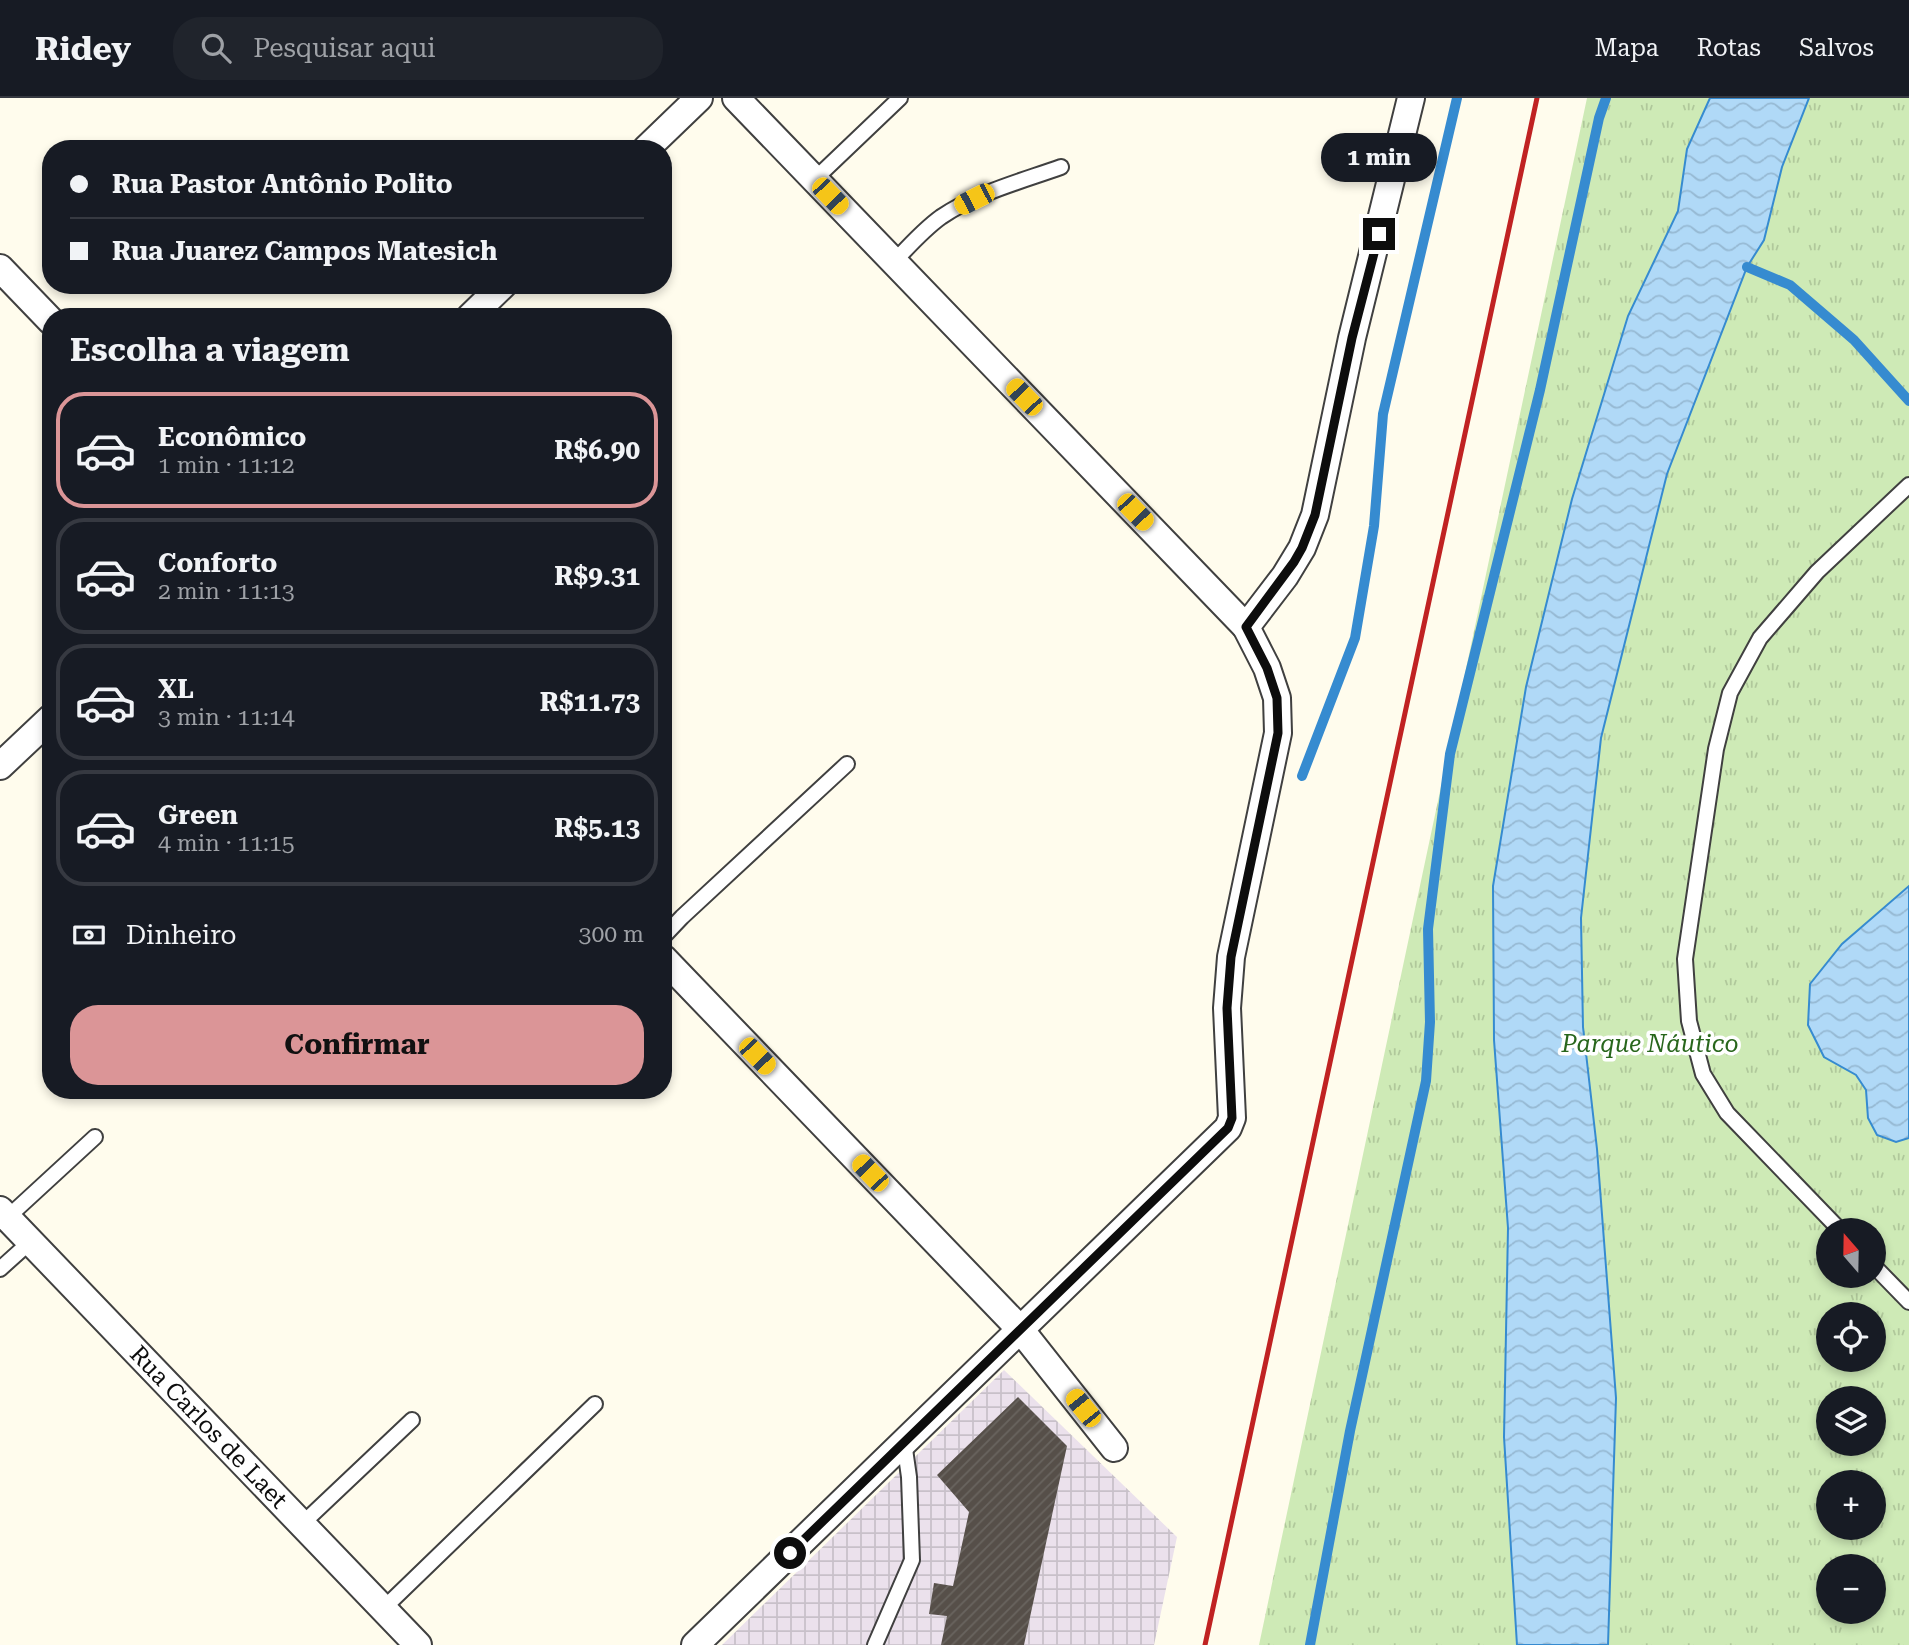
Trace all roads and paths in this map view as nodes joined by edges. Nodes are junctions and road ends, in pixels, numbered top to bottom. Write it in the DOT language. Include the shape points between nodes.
graph roads {
  1 [pos="699,98"];
  2 [pos="736,98"];
  3 [pos="900,98"];
  4 [pos="1411,98"];
  5 [pos="655,140"];
  6 [pos="1061,167"];
  7 [pos="814,180"];
  8 [pos="894,262"];
  9 [pos="0,268"];
  10 [pos="494,294"];
  11 [pos="479,308"];
  12 [pos="42,312"];
  13 [pos="1909,485"];
  14 [pos="1246,627"];
  15 [pos="42,726"];
  16 [pos="847,764"];
  17 [pos="0,766"];
  18 [pos="672,927"];
  19 [pos="672,967"];
  20 [pos="95,1137"];
  21 [pos="4,1214"];
  22 [pos="1828,1218"];
  23 [pos="30,1242"];
  24 [pos="0,1269"];
  25 [pos="1886,1278"];
  26 [pos="1909,1302"];
  27 [pos="1020,1329"];
  28 [pos="595,1404"];
  29 [pos="412,1420"];
  30 [pos="904,1442"];
  31 [pos="1114,1448"];
  32 [pos="302,1524"];
  33 [pos="383,1609"];
  34 [pos="418,1645"];
  35 [pos="695,1645"];
  36 [pos="875,1645"];
  1 -- 5 [label="street"];
  2 -- 7 [label="street"];
  3 -- 7 [label="lane"];
  4 -- 14 [label="street" via="1352,338 1315,515 1291,567"];
  6 -- 8 [label="lane" via="943,215"];
  7 -- 8 [label="street"];
  8 -- 14 [label="street"];
  9 -- 12 [label="street"];
  10 -- 11 [label="street"];
  13 -- 22 [label="lane" via="1817,572 1760,638 1730,693 1716,749 1685,960 1689,1021 1703,1074 1727,1113"];
  14 -- 27 [label="street" via="1277,698 1278,733 1231,957 1227,1008 1232,1118 1228,1128"];
  15 -- 17 [label="street"];
  16 -- 18 [label="lane"];
  19 -- 27 [label="street"];
  20 -- 21 [label="lane"];
  21 -- 23 [label="street, Rua Carlos de Laet"];
  23 -- 24 [label="lane"];
  23 -- 32 [label="street, Rua Carlos de Laet"];
  25 -- 26 [label="lane"];
  27 -- 30 [label="street"];
  27 -- 31 [label="street"];
  28 -- 33 [label="lane"];
  29 -- 32 [label="lane"];
  30 -- 35 [label="street"];
  30 -- 36 [label="lane" via="912,1560"];
  32 -- 33 [label="street, Rua Carlos de Laet"];
  33 -- 34 [label="street, Rua Carlos de Laet"];
}
